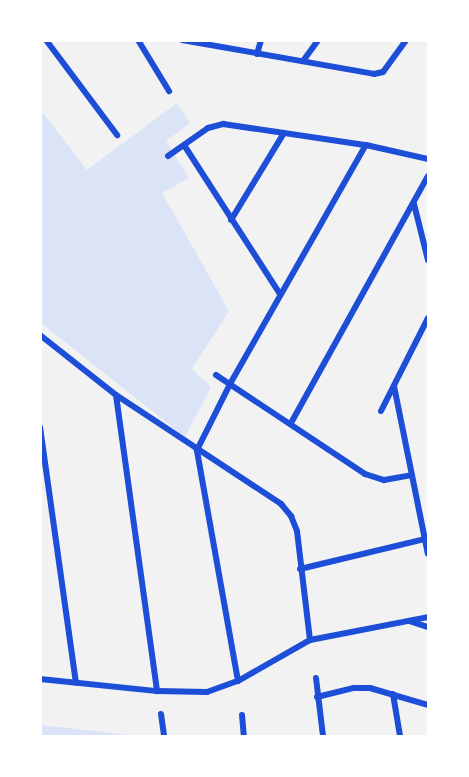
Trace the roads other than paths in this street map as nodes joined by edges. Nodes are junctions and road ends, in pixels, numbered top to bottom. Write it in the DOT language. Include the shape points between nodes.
graph roads {
  1 [pos="46,40"];
  2 [pos="138,40"];
  3 [pos="261,40"];
  4 [pos="318,40"];
  5 [pos="406,40"];
  6 [pos="183,41"];
  7 [pos="257,54"];
  8 [pos="303,61"];
  9 [pos="169,91"];
  10 [pos="284,133"];
  11 [pos="117,135"];
  12 [pos="366,145"];
  13 [pos="184,146"];
  14 [pos="168,156"];
  15 [pos="429,159"];
  16 [pos="429,176"];
  17 [pos="414,204"];
  18 [pos="231,220"];
  19 [pos="429,260"];
  20 [pos="280,294"];
  21 [pos="429,318"];
  22 [pos="40,335"];
  23 [pos="216,375"];
  24 [pos="230,384"];
  25 [pos="394,386"];
  26 [pos="116,395"];
  27 [pos="381,411"];
  28 [pos="291,423"];
  29 [pos="40,427"];
  30 [pos="197,450"];
  31 [pos="412,475"];
  32 [pos="425,539"];
  33 [pos="429,554"];
  34 [pos="300,569"];
  35 [pos="429,616"];
  36 [pos="408,621"];
  37 [pos="429,627"];
  38 [pos="310,640"];
  39 [pos="316,678"];
  40 [pos="40,680"];
  41 [pos="238,681"];
  42 [pos="76,682"];
  43 [pos="158,692"];
  44 [pos="393,694"];
  45 [pos="317,697"];
  46 [pos="429,705"];
  47 [pos="161,714"];
  48 [pos="242,716"];
  49 [pos="164,736"];
  50 [pos="244,736"];
  51 [pos="323,736"];
  52 [pos="400,736"];
  1 -- 11 [label="street"];
  2 -- 9 [label="street"];
  3 -- 7 [label="street"];
  4 -- 8 [label="street"];
  5 -- 8 [label="street" via="383,72 377,74"];
  6 -- 7 [label="street"];
  7 -- 8 [label="street"];
  10 -- 12 [label="street"];
  10 -- 13 [label="street" via="214,125"];
  10 -- 18 [label="street"];
  12 -- 15 [label="street"];
  12 -- 20 [label="street"];
  13 -- 14 [label="street"];
  13 -- 18 [label="street"];
  16 -- 17 [label="street"];
  17 -- 19 [label="street"];
  17 -- 28 [label="street"];
  18 -- 20 [label="street"];
  20 -- 24 [label="street"];
  21 -- 25 [label="street"];
  22 -- 26 [label="street"];
  23 -- 24 [label="street"];
  24 -- 28 [label="street"];
  24 -- 30 [label="street"];
  25 -- 27 [label="street"];
  25 -- 31 [label="street"];
  26 -- 30 [label="street"];
  26 -- 43 [label="street"];
  28 -- 31 [label="street" via="376,480"];
  29 -- 42 [label="street"];
  30 -- 34 [label="street" via="281,504 297,531"];
  30 -- 41 [label="street"];
  31 -- 32 [label="street"];
  32 -- 33 [label="street"];
  32 -- 34 [label="street"];
  34 -- 38 [label="street"];
  35 -- 36 [label="street"];
  36 -- 37 [label="street"];
  36 -- 38 [label="street"];
  38 -- 41 [label="street"];
  39 -- 45 [label="street"];
  40 -- 42 [label="street"];
  41 -- 43 [label="street" via="207,692"];
  42 -- 43 [label="street"];
  44 -- 45 [label="street" via="354,688"];
  44 -- 46 [label="street"];
  44 -- 52 [label="street"];
  45 -- 51 [label="street"];
  47 -- 49 [label="street"];
  48 -- 50 [label="street"];
}
